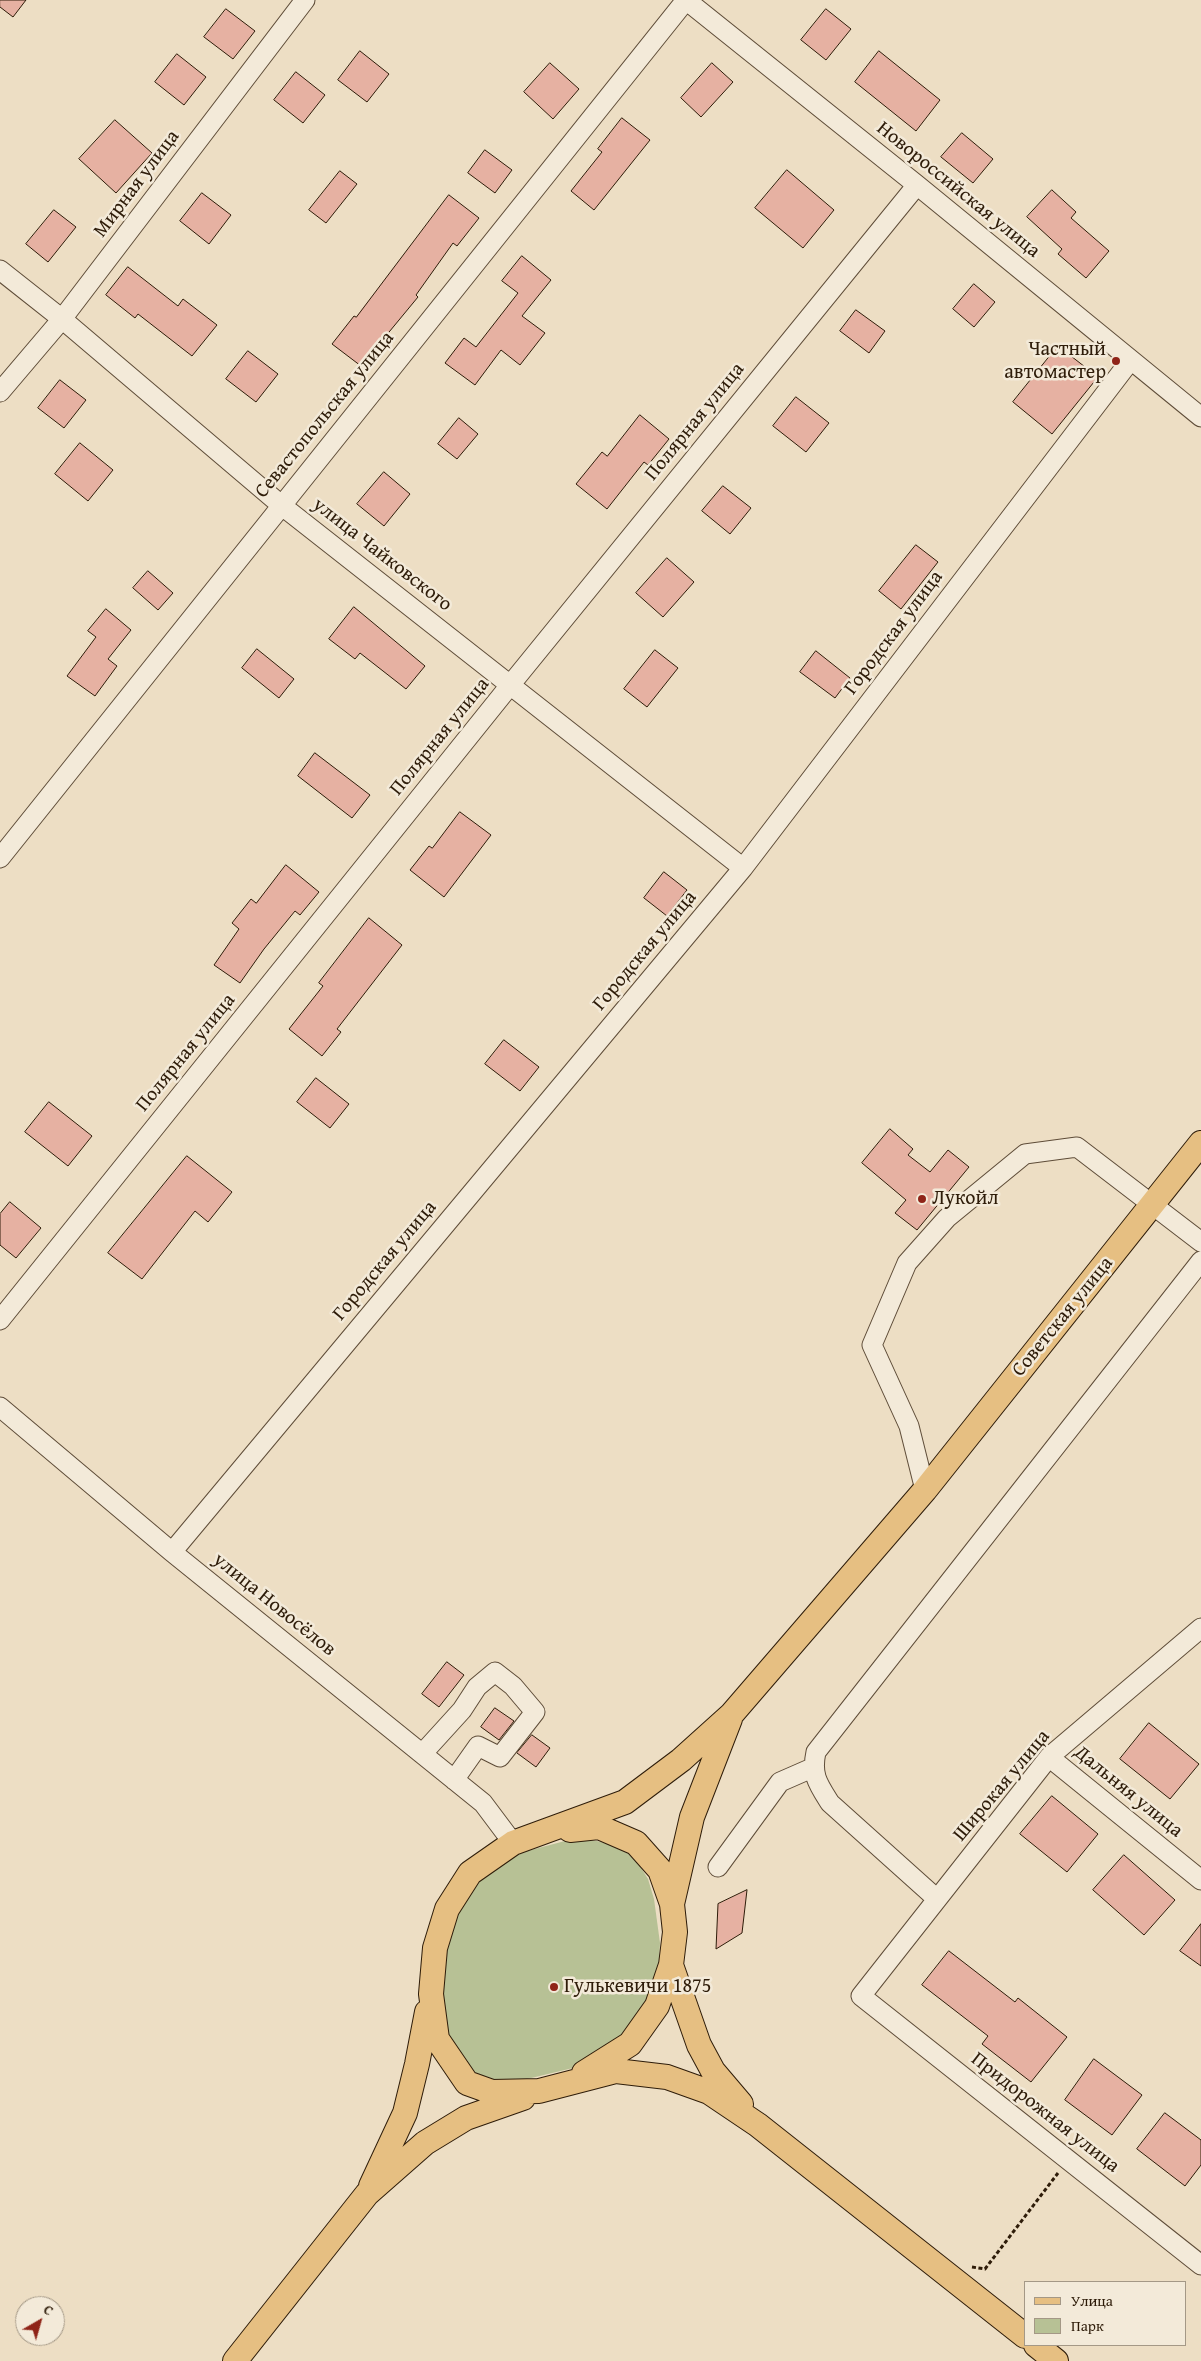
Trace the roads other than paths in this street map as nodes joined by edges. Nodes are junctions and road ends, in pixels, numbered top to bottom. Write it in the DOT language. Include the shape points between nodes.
graph roads {
  1 [pos="305,0"];
  2 [pos="686,0"];
  3 [pos="917,185"];
  4 [pos="0,270"];
  5 [pos="62,319"];
  6 [pos="1130,361"];
  7 [pos="0,392"];
  8 [pos="1201,417"];
  9 [pos="281,505"];
  10 [pos="511,684"];
  11 [pos="0,858"];
  12 [pos="743,868"];
  13 [pos="1201,1143"];
  14 [pos="1153,1205"];
  15 [pos="1201,1242"];
  16 [pos="1201,1261"];
  17 [pos="0,1320"];
  18 [pos="0,1407"];
  19 [pos="925,1490"];
  20 [pos="172,1552"];
  21 [pos="1201,1628"];
  22 [pos="731,1715"];
  23 [pos="422,1754"];
  24 [pos="1049,1758"];
  25 [pos="812,1768"];
  26 [pos="454,1780"];
  27 [pos="543,1833"];
  28 [pos="513,1843"];
  29 [pos="718,1867"];
  30 [pos="1201,1880"];
  31 [pos="937,1899"];
  32 [pos="672,1904"];
  33 [pos="671,1965"];
  34 [pos="431,1994"];
  35 [pos="861,1996"];
  36 [pos="572,2081"];
  37 [pos="539,2091"];
  38 [pos="758,2125"];
  39 [pos="367,2194"];
  40 [pos="1201,2265"];
  41 [pos="1024,2335"];
  42 [pos="1037,2346"];
  43 [pos="235,2361"];
  44 [pos="1056,2361"];
  1 -- 5 [label="street, Мирная улица"];
  2 -- 3 [label="street, Новороссийская улица"];
  2 -- 9 [label="street, Севастопольская улица"];
  3 -- 6 [label="street, Новороссийская улица"];
  3 -- 10 [label="street, Полярная улица"];
  4 -- 5 [label="street, улица Чайковского"];
  5 -- 7 [label="street, Мирная улица"];
  5 -- 9 [label="street, улица Чайковского"];
  6 -- 8 [label="street, Новороссийская улица"];
  6 -- 12 [label="street, Городская улица"];
  9 -- 10 [label="street, улица Чайковского"];
  9 -- 11 [label="street, Севастопольская улица"];
  10 -- 12 [label="street, улица Чайковского"];
  10 -- 17 [label="street, Полярная улица"];
  12 -- 20 [label="street, Городская улица"];
  13 -- 14 [label="main road, Советская улица"];
  14 -- 15 [label="street"];
  14 -- 19 [label="main road, Советская улица"];
  14 -- 19 [label="street" via="1076,1147 1025,1154 947,1218 907,1263 872,1345 909,1426"];
  16 -- 25 [label="street" via="816,1752"];
  18 -- 20 [label="street, улица Новосёлов"];
  19 -- 22 [label="main road, Советская улица"];
  20 -- 23 [label="street, улица Новосёлов"];
  21 -- 24 [label="street, Широкая улица"];
  22 -- 27 [label="main road" via="681,1760 625,1802"];
  22 -- 32 [label="main road" via="692,1817"];
  23 -- 26 [label="street, улица Новосёлов"];
  23 -- 26 [label="street" via="478,1687 495,1672 513,1686 535,1712 500,1757 478,1746"];
  24 -- 30 [label="street, Дальняя улица"];
  24 -- 31 [label="street, Широкая улица"];
  25 -- 29 [label="street" via="780,1782"];
  25 -- 31 [label="street" via="830,1803"];
  26 -- 28 [label="street, улица Новосёлов" via="483,1803"];
  27 -- 28 [label="main road"];
  27 -- 32 [label="main road" via="599,1827 636,1843 660,1870"];
  28 -- 34 [label="main road" via="470,1873 446,1909 434,1948"];
  31 -- 35 [label="street, Широкая улица"];
  32 -- 33 [label="main road" via="675,1932"];
  33 -- 36 [label="main road" via="657,2006 630,2044"];
  33 -- 38 [label="main road" via="699,2045 713,2071"];
  34 -- 37 [label="main road" via="437,2039 467,2083 492,2092"];
  34 -- 39 [label="main road" via="405,2113"];
  35 -- 40 [label="street, Придорожная улица"];
  36 -- 37 [label="main road"];
  36 -- 38 [label="main road" via="616,2072 667,2077 709,2092"];
  37 -- 39 [label="main road" via="466,2118 425,2143"];
  38 -- 41 [label="main road"];
  39 -- 43 [label="main road"];
  42 -- 44 [label="main road"];
}
